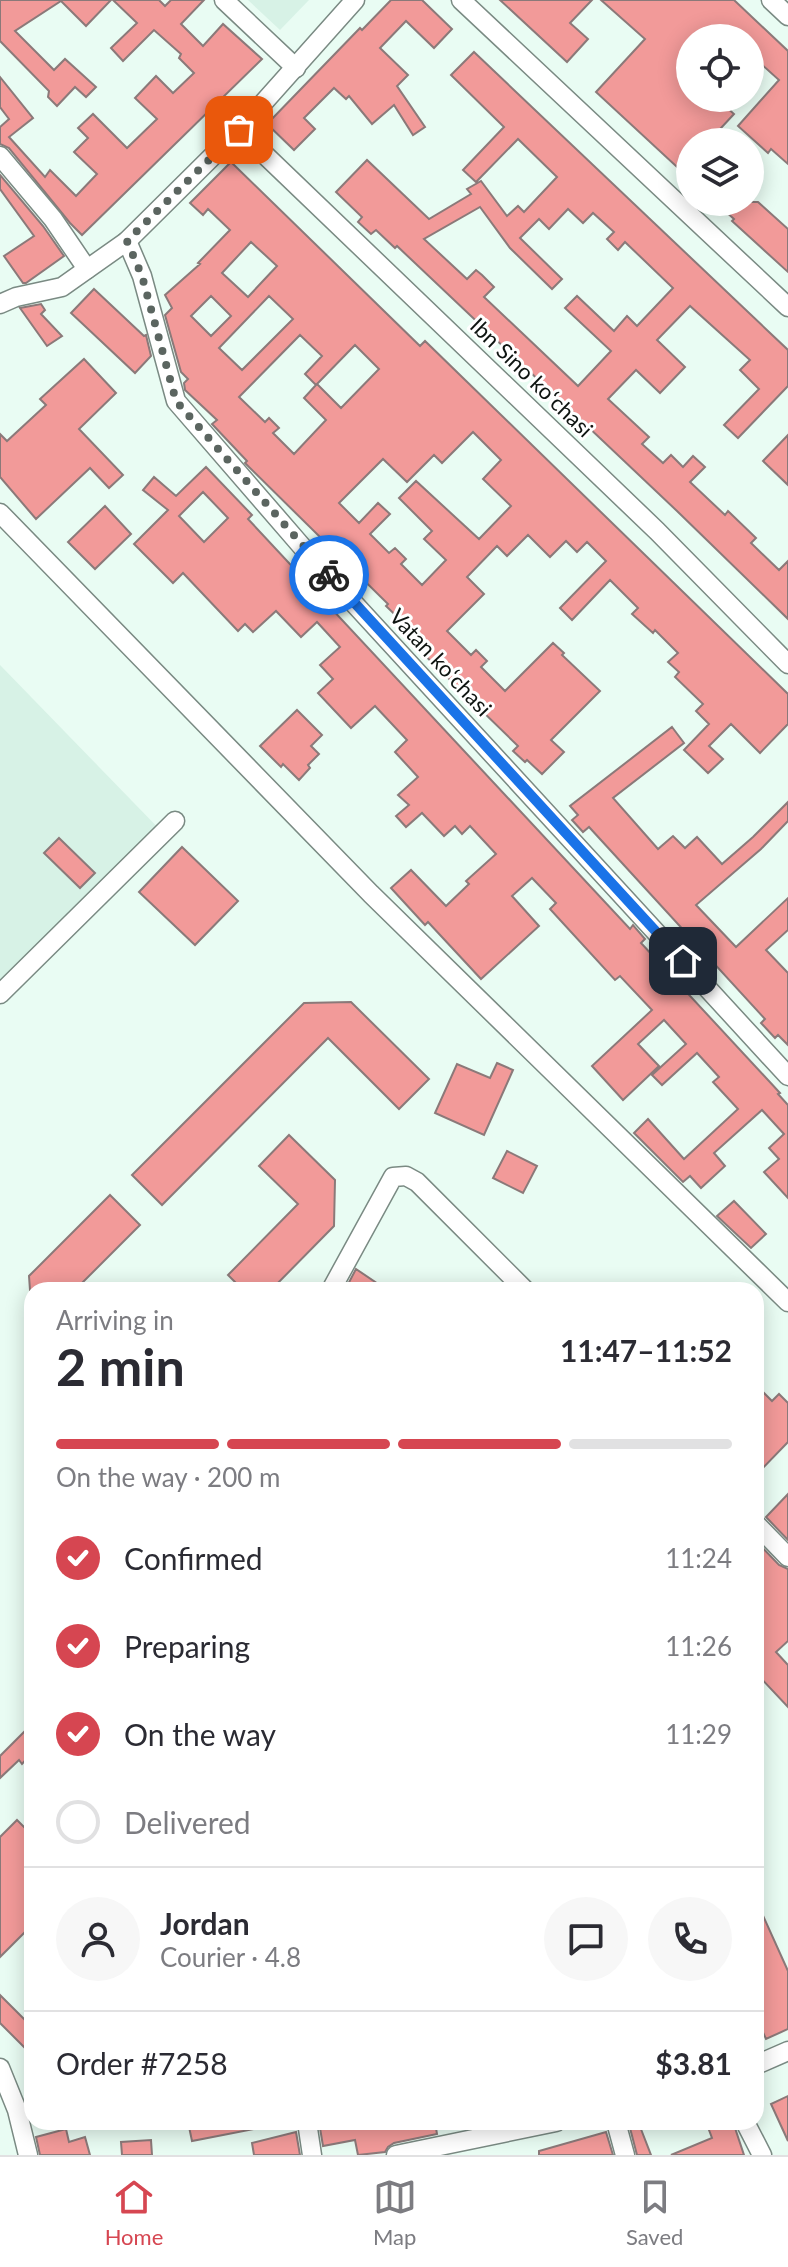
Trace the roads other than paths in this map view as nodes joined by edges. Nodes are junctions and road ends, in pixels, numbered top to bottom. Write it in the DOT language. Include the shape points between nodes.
graph roads {
  1 [pos="224,0"];
  2 [pos="355,0"];
  3 [pos="461,0"];
  4 [pos="771,0"];
  5 [pos="788,16"];
  6 [pos="296,68"];
  7 [pos="239,130"];
  8 [pos="0,156"];
  9 [pos="127,241"];
  10 [pos="87,269"];
  11 [pos="0,304"];
  12 [pos="788,307"];
  13 [pos="0,513"];
  14 [pos="788,664"];
  15 [pos="175,821"];
  16 [pos="0,994"];
  17 [pos="788,1076"];
  18 [pos="335,1282"];
  19 [pos="517,1282"];
  20 [pos="788,1302"];
  21 [pos="764,1532"];
  22 [pos="788,1557"];
  23 [pos="788,2051"];
  24 [pos="764,2062"];
  25 [pos="0,2068"];
  26 [pos="308,2130"];
  27 [pos="517,2130"];
  28 [pos="618,2130"];
  29 [pos="749,2130"];
  30 [pos="28,2155"];
  31 [pos="312,2155"];
  32 [pos="396,2155"];
  33 [pos="625,2155"];
  34 [pos="762,2155"];
  1 -- 6 [label="street"];
  2 -- 6 [label="street"];
  3 -- 12 [label="street"];
  4 -- 5 [label="street"];
  6 -- 7 [label="street"];
  7 -- 9 [label="street"];
  7 -- 14 [label="street, Ibn Sino koʻchasi"];
  8 -- 10 [label="street"];
  9 -- 10 [label="street"];
  9 -- 17 [label="street, Vatan koʻchasi" via="142,276 176,401 304,549"];
  10 -- 11 [label="street" via="62,287"];
  13 -- 20 [label="street" via="371,894"];
  15 -- 16 [label="street"];
  18 -- 19 [label="street" via="393,1177 406,1176"];
  21 -- 22 [label="street"];
  23 -- 24 [label="street"];
  25 -- 30 [label="street"];
  26 -- 31 [label="street"];
  27 -- 32 [label="street"];
  28 -- 33 [label="street"];
  29 -- 34 [label="street"];
}
